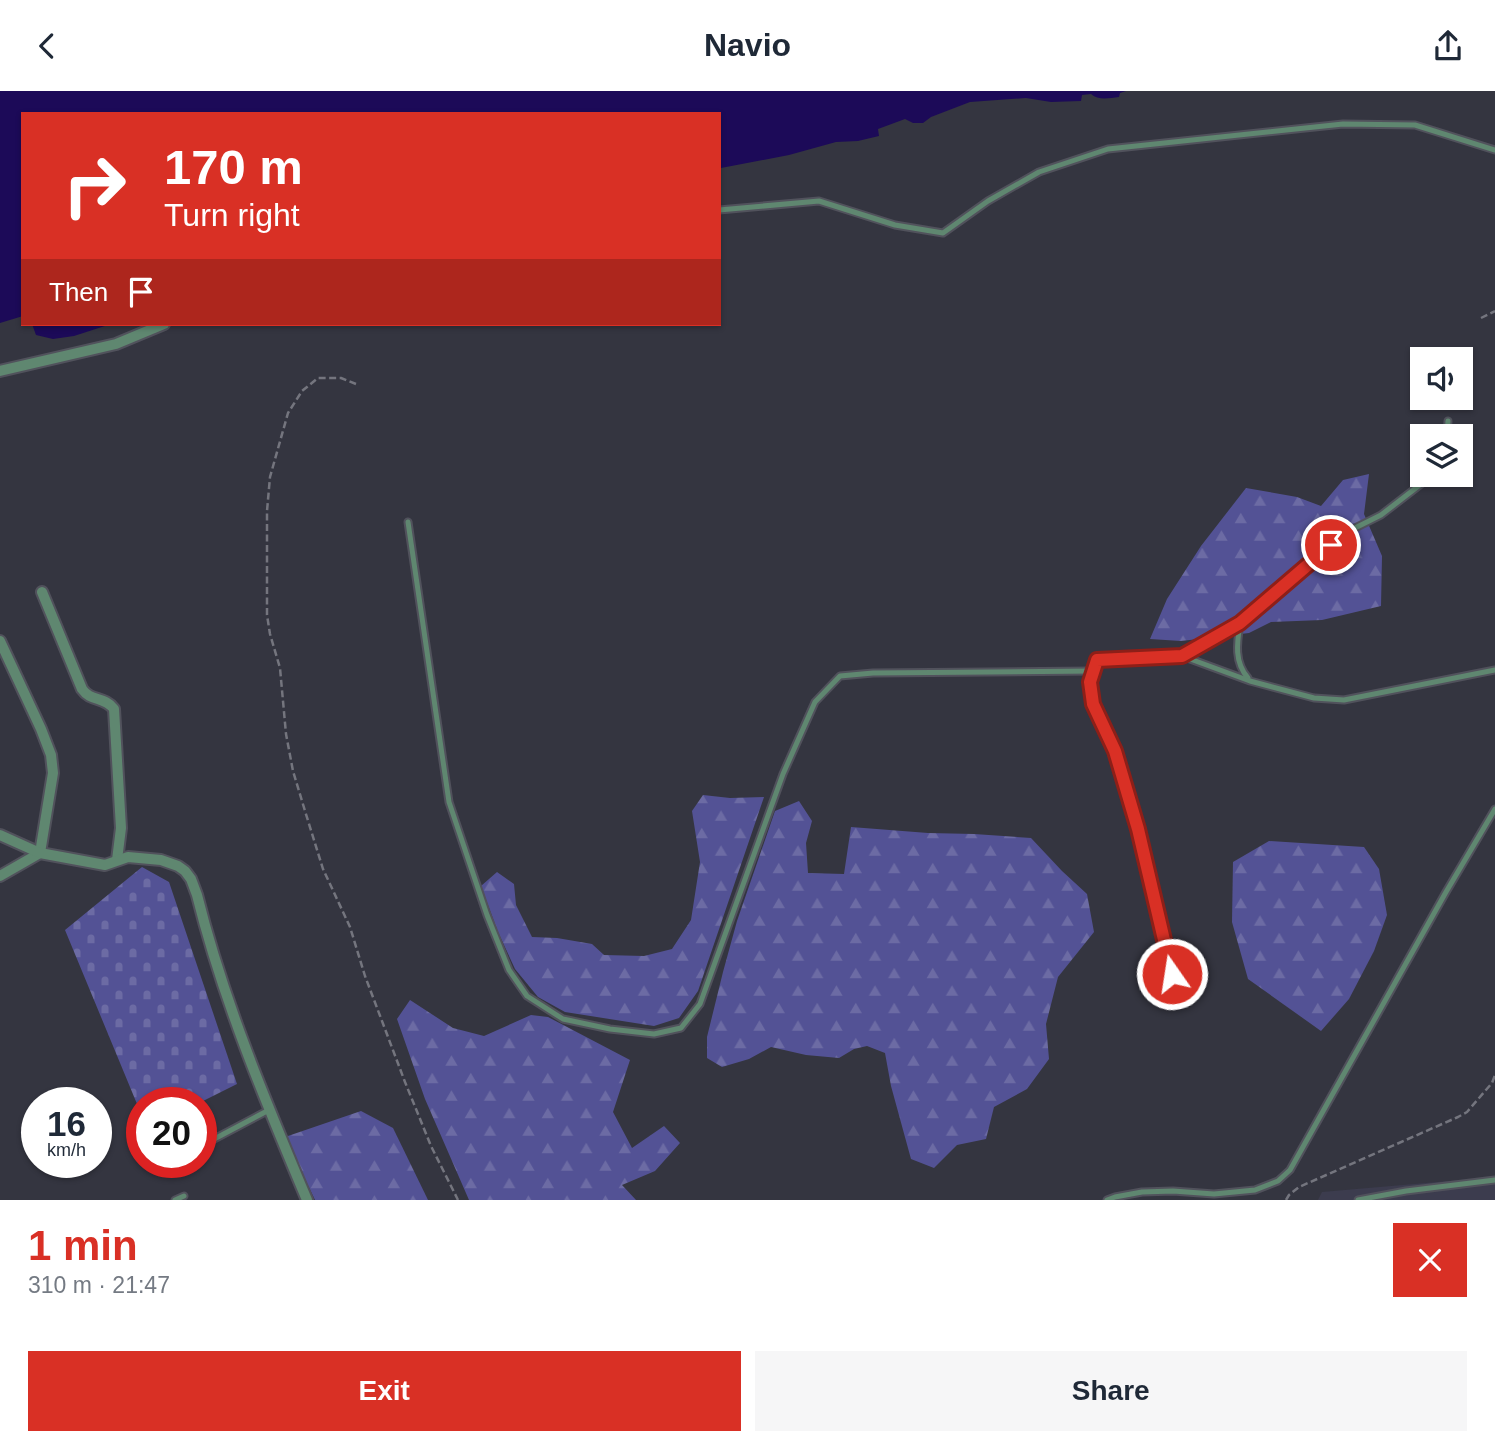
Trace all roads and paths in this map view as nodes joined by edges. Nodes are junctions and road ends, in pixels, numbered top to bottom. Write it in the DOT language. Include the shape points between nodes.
graph roads {
  1 [pos="1495,150"];
  2 [pos="721,210"];
  3 [pos="1495,311"];
  4 [pos="1481,317"];
  5 [pos="159,326"];
  6 [pos="0,371"];
  7 [pos="356,384"];
  8 [pos="1448,421"];
  9 [pos="1448,424"];
  10 [pos="1417,487"];
  11 [pos="408,522"];
  12 [pos="42,592"];
  13 [pos="1240,623"];
  14 [pos="0,642"];
  15 [pos="1182,656"];
  16 [pos="1495,670"];
  17 [pos="1093,671"];
  18 [pos="1250,681"];
  19 [pos="1495,809"];
  20 [pos="0,835"];
  21 [pos="40,853"];
  22 [pos="117,860"];
  23 [pos="0,876"];
  24 [pos="1177,998"];
  25 [pos="1495,1075"];
  26 [pos="269,1110"];
  27 [pos="217,1138"];
  28 [pos="1495,1180"];
  29 [pos="184,1196"];
  30 [pos="175,1200"];
  31 [pos="307,1200"];
  32 [pos="458,1200"];
  33 [pos="1107,1200"];
  34 [pos="1286,1200"];
  35 [pos="1358,1200"];
  1 -- 2 [label="lane" via="1415,125 1342,124 1108,149 1039,172 943,233 895,225 820,201"];
  3 -- 4 [label="path"];
  5 -- 6 [label="street" via="116,344"];
  7 -- 32 [label="path" via="341,378 318,378 302,391 288,414 270,477 267,615 304,811 396,1058"];
  8 -- 9 [label="lane"];
  10 -- 13 [label="lane" via="1381,516 1345,533"];
  11 -- 17 [label="lane" via="449,802 509,971 527,996 563,1019 654,1034 681,1028 700,1004 783,773 815,702 840,676"];
  12 -- 22 [label="street" via="82,689 114,709 121,828"];
  13 -- 15 [label="lane"];
  13 -- 18 [label="lane" via="1237,655"];
  14 -- 21 [label="street" via="51,755 53,773"];
  15 -- 17 [label="lane" via="1097,660"];
  15 -- 18 [label="lane"];
  16 -- 18 [label="lane" via="1344,700 1314,698"];
  17 -- 24 [label="lane" via="1093,704 1115,751 1138,829"];
  19 -- 33 [label="lane" via="1290,1170 1278,1181 1255,1189 1214,1194 1142,1192"];
  20 -- 21 [label="street"];
  21 -- 22 [label="street" via="105,865"];
  21 -- 23 [label="street"];
  22 -- 26 [label="street" via="161,860 178,866 191,879 226,995"];
  25 -- 34 [label="path" via="1467,1112 1299,1187"];
  26 -- 27 [label="lane"];
  26 -- 31 [label="street"];
  28 -- 35 [label="lane"];
  29 -- 30 [label="lane"];
}
